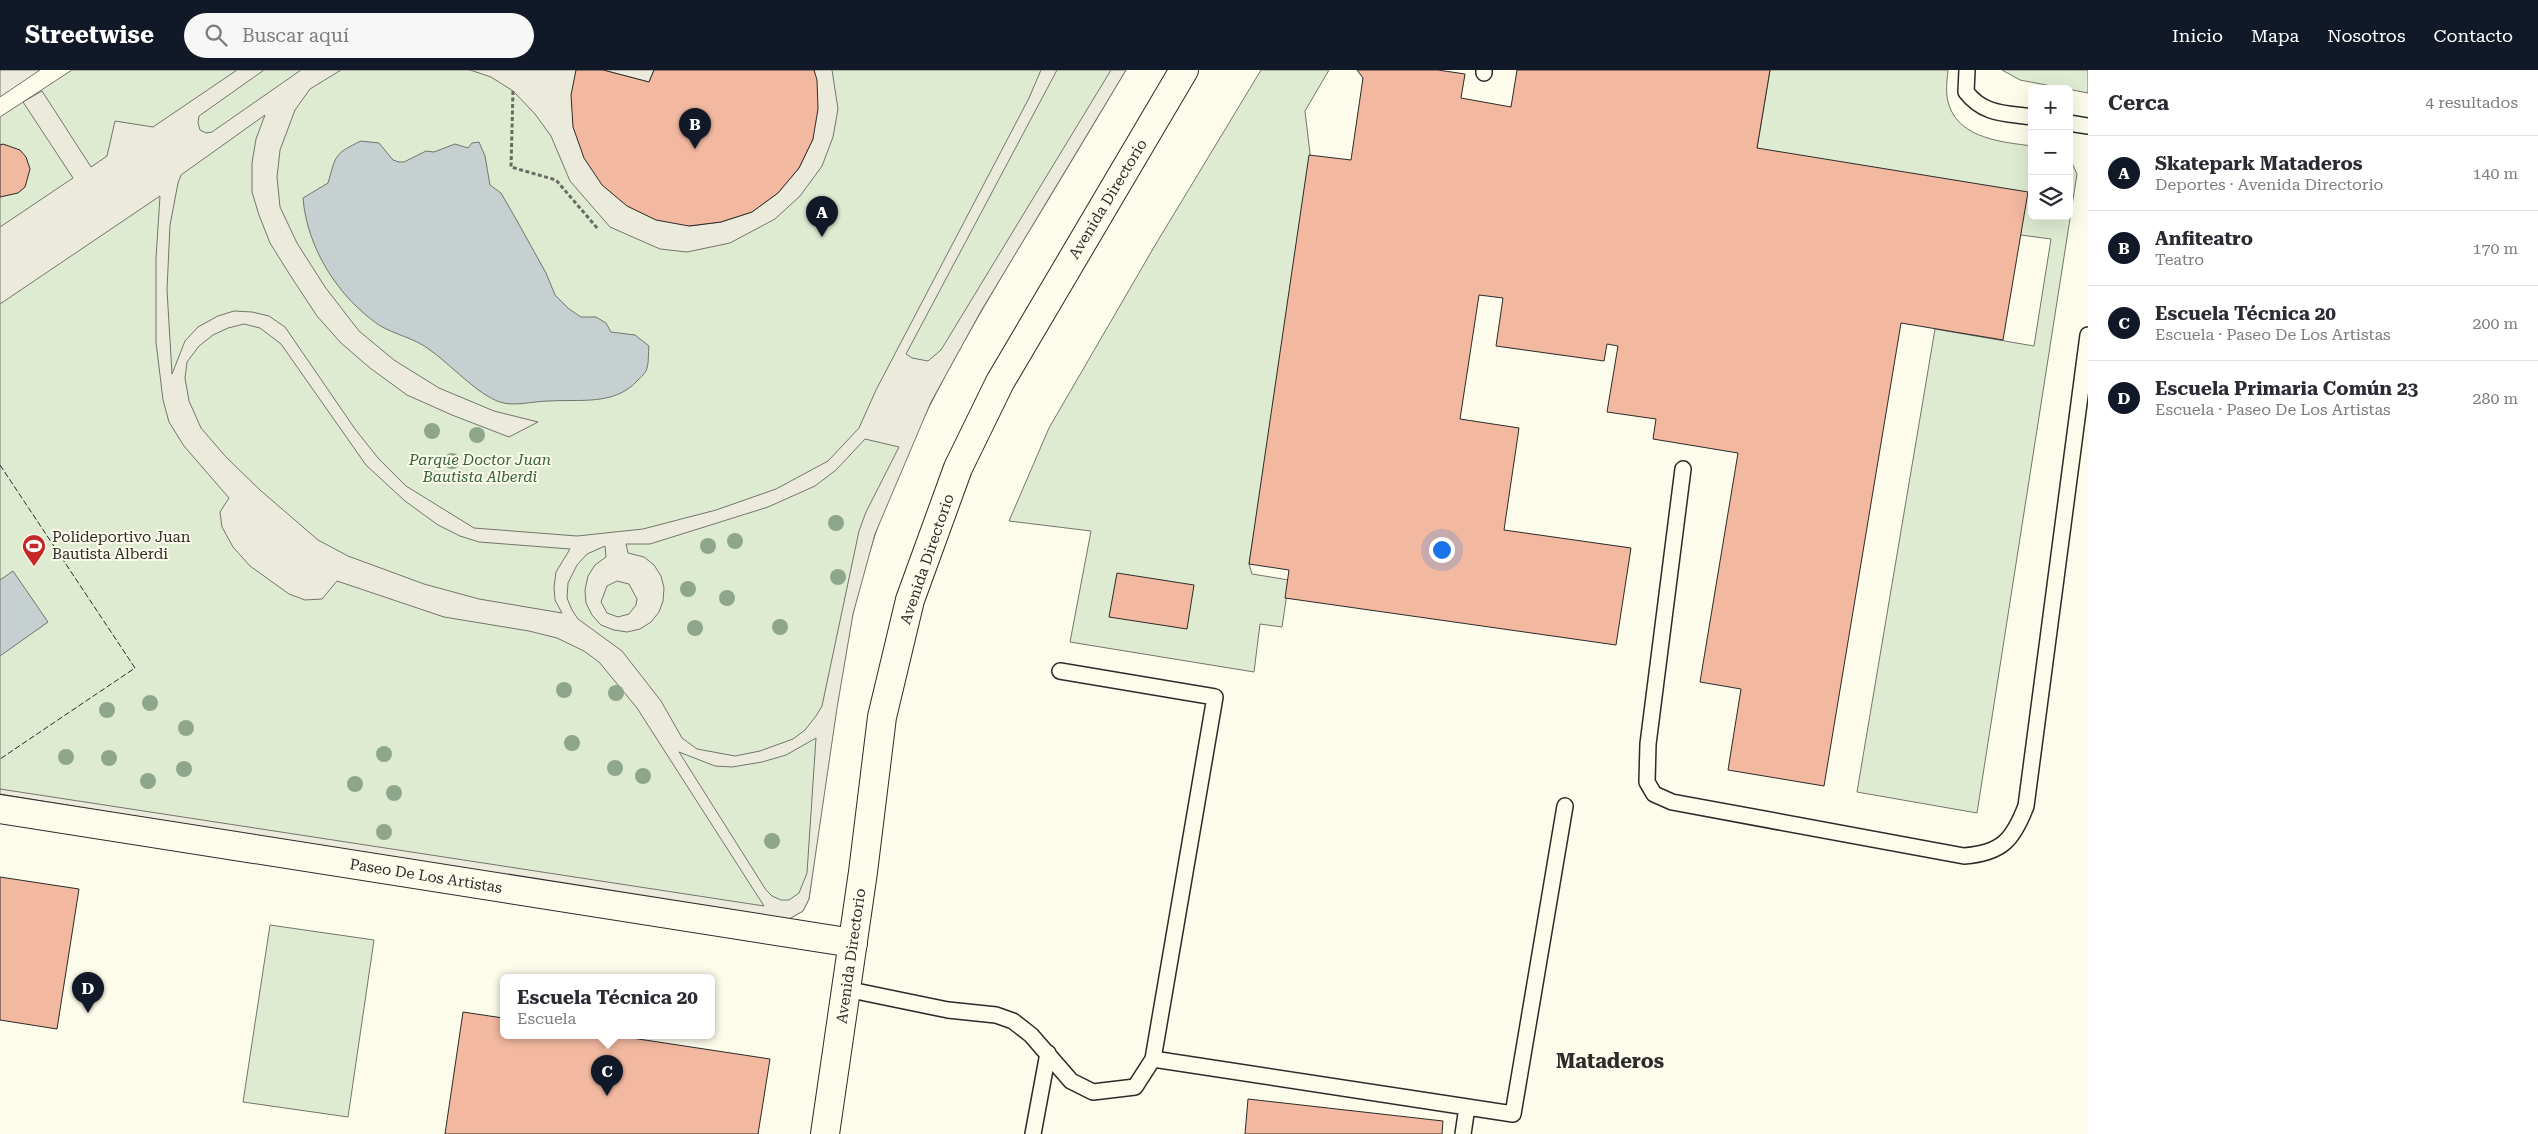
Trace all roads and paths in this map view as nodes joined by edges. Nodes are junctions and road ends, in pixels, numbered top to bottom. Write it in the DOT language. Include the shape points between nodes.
graph roads {
  1 [pos="1184,70"];
  2 [pos="1967,70"];
  3 [pos="513,90"];
  4 [pos="2028,117"];
  5 [pos="2073,124"];
  6 [pos="2088,126"];
  7 [pos="598,229"];
  8 [pos="2088,335"];
  9 [pos="1683,469"];
  10 [pos="1060,671"];
  11 [pos="1565,806"];
  12 [pos="0,809"];
  13 [pos="853,944"];
  14 [pos="846,989"];
  15 [pos="1048,1053"];
  16 [pos="1153,1059"];
  17 [pos="1467,1107"];
  18 [pos="825,1134"];
  19 [pos="1033,1134"];
  20 [pos="1463,1134"];
  1 -- 13 [label="main road, Avenida Directorio" via="1000,382 958,468 910,600 882,717"];
  2 -- 4 [label="lane" via="1966,92 1975,104 1990,111"];
  3 -- 7 [label="path" via="511,167 556,180"];
  5 -- 6 [label="lane"];
  8 -- 9 [label="lane" via="2026,806 2018,826 2005,844 1986,854 1964,856 1672,802 1654,794 1647,782 1648,744"];
  10 -- 16 [label="lane" via="1214,697"];
  11 -- 17 [label="lane" via="1513,1114"];
  12 -- 13 [label="main road, Paseo De Los Artistas"];
  13 -- 14 [label="main road, Avenida Directorio"];
  14 -- 15 [label="lane" via="948,1010 996,1015 1013,1021"];
  14 -- 18 [label="main road, Avenida Directorio"];
  15 -- 16 [label="lane" via="1071,1081 1093,1092 1135,1087"];
  15 -- 19 [label="lane"];
  16 -- 17 [label="lane"];
  17 -- 20 [label="lane"];
}
